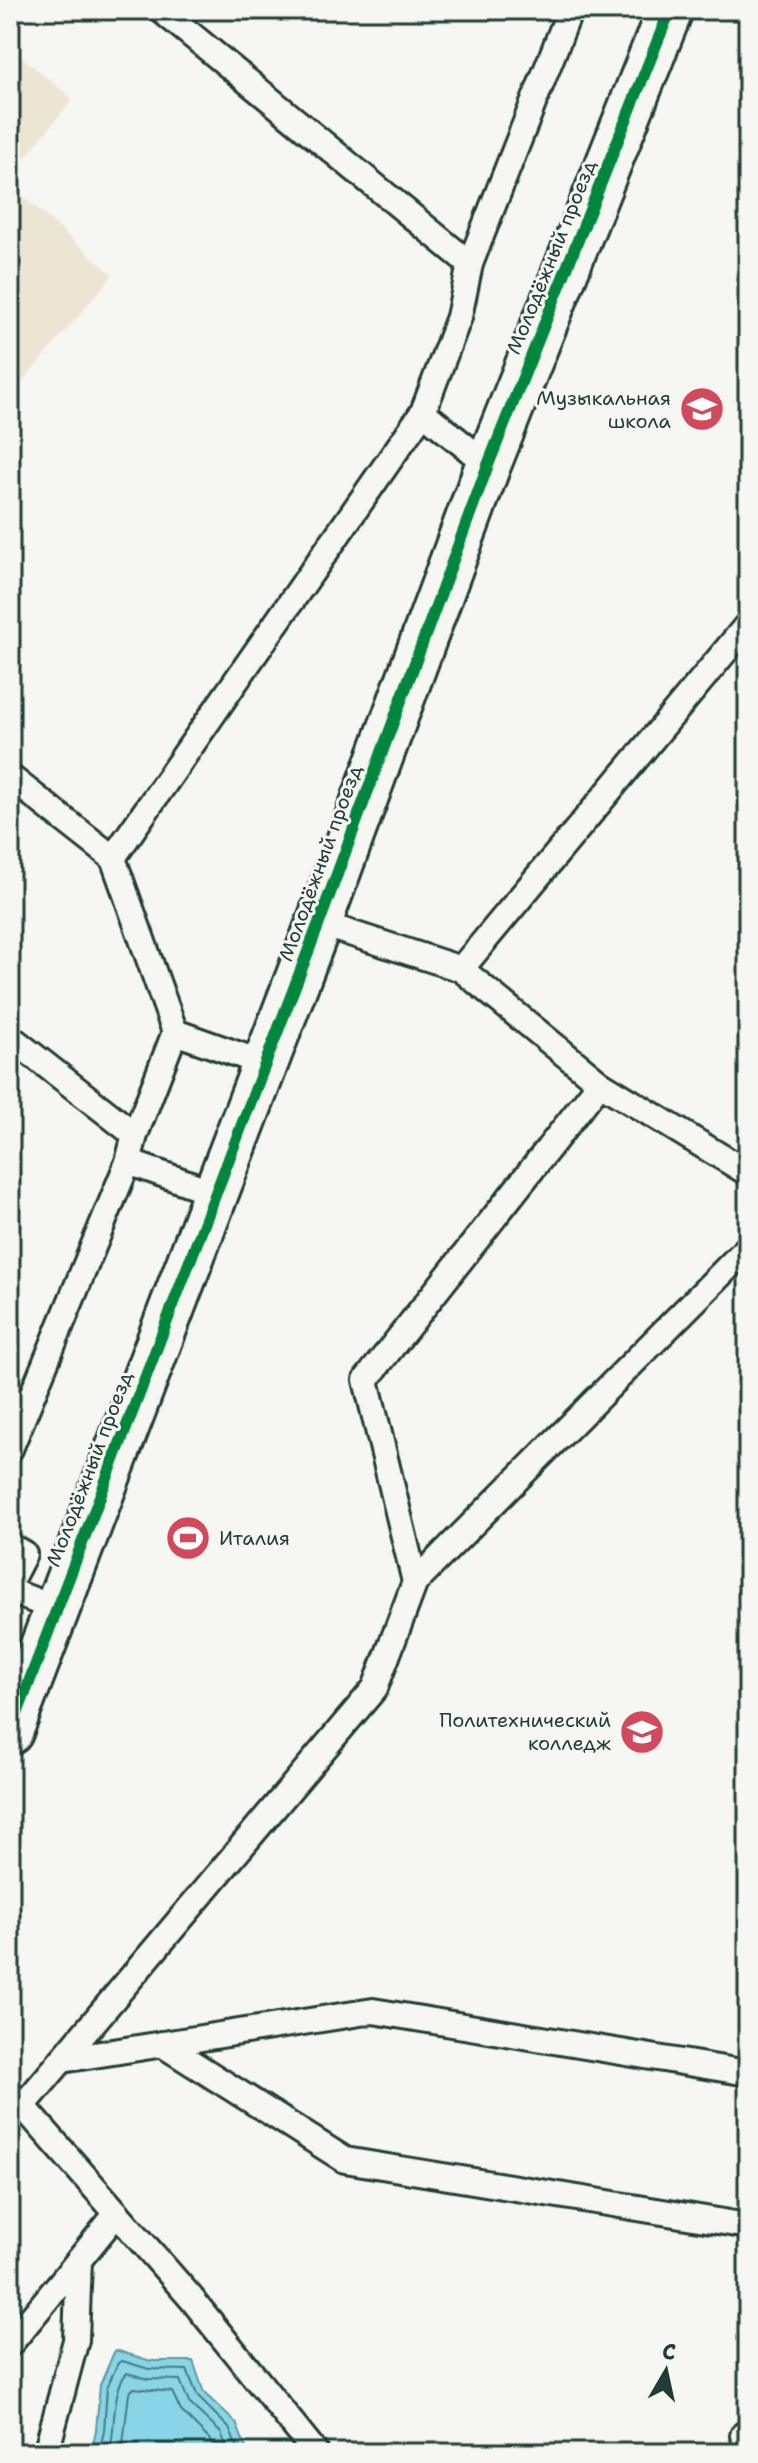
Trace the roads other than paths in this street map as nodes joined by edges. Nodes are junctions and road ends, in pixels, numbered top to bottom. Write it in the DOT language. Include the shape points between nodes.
graph roads {
  1 [pos="161,10"];
  2 [pos="570,10"];
  3 [pos="670,10"];
  4 [pos="470,264"];
  5 [pos="423,412"];
  6 [pos="488,465"];
  7 [pos="748,624"];
  8 [pos="10,777"];
  9 [pos="113,858"];
  10 [pos="319,923"];
  11 [pos="461,969"];
  12 [pos="175,1032"];
  13 [pos="10,1037"];
  14 [pos="265,1064"];
  15 [pos="600,1083"];
  16 [pos="135,1135"];
  17 [pos="128,1162"];
  18 [pos="748,1173"];
  19 [pos="216,1193"];
  20 [pos="748,1247"];
  21 [pos="10,1449"];
  22 [pos="10,1546"];
  23 [pos="10,1581"];
  24 [pos="415,1582"];
  25 [pos="10,1591"];
  26 [pos="57,1609"];
  27 [pos="10,1732"];
  28 [pos="162,2044"];
  29 [pos="62,2060"];
  30 [pos="748,2073"];
  31 [pos="17,2100"];
  32 [pos="117,2213"];
  33 [pos="748,2226"];
  34 [pos="79,2260"];
  35 [pos="10,2344"];
  36 [pos="46,2453"];
  37 [pos="316,2453"];
  1 -- 4 [label="lane"];
  2 -- 4 [label="lane"];
  3 -- 6 [label="street, Молодёжный проезд"];
  4 -- 5 [label="lane" via="459,317"];
  5 -- 6 [label="lane"];
  5 -- 9 [label="lane"];
  6 -- 10 [label="street, Молодёжный проезд"];
  7 -- 11 [label="lane"];
  8 -- 9 [label="lane"];
  9 -- 12 [label="lane"];
  10 -- 11 [label="lane"];
  10 -- 14 [label="street, Молодёжный проезд"];
  11 -- 15 [label="lane"];
  12 -- 14 [label="lane"];
  12 -- 16 [label="lane"];
  13 -- 16 [label="lane"];
  14 -- 19 [label="street, Молодёжный проезд"];
  15 -- 18 [label="lane"];
  15 -- 24 [label="lane" via="366,1380"];
  16 -- 17 [label="lane"];
  17 -- 19 [label="lane"];
  17 -- 21 [label="lane"];
  19 -- 26 [label="street, Молодёжный проезд"];
  20 -- 24 [label="lane"];
  22 -- 23 [label="lane" via="24,1554"];
  24 -- 29 [label="lane" via="375,1688"];
  25 -- 26 [label="lane"];
  26 -- 27 [label="street, Молодёжный проезд"];
  28 -- 29 [label="lane"];
  28 -- 30 [label="lane" via="373,2011"];
  28 -- 33 [label="lane" via="345,2160"];
  29 -- 31 [label="lane"];
  31 -- 32 [label="lane"];
  32 -- 34 [label="lane"];
  32 -- 37 [label="lane"];
  34 -- 35 [label="lane"];
  34 -- 36 [label="lane" via="76,2340"];
}
